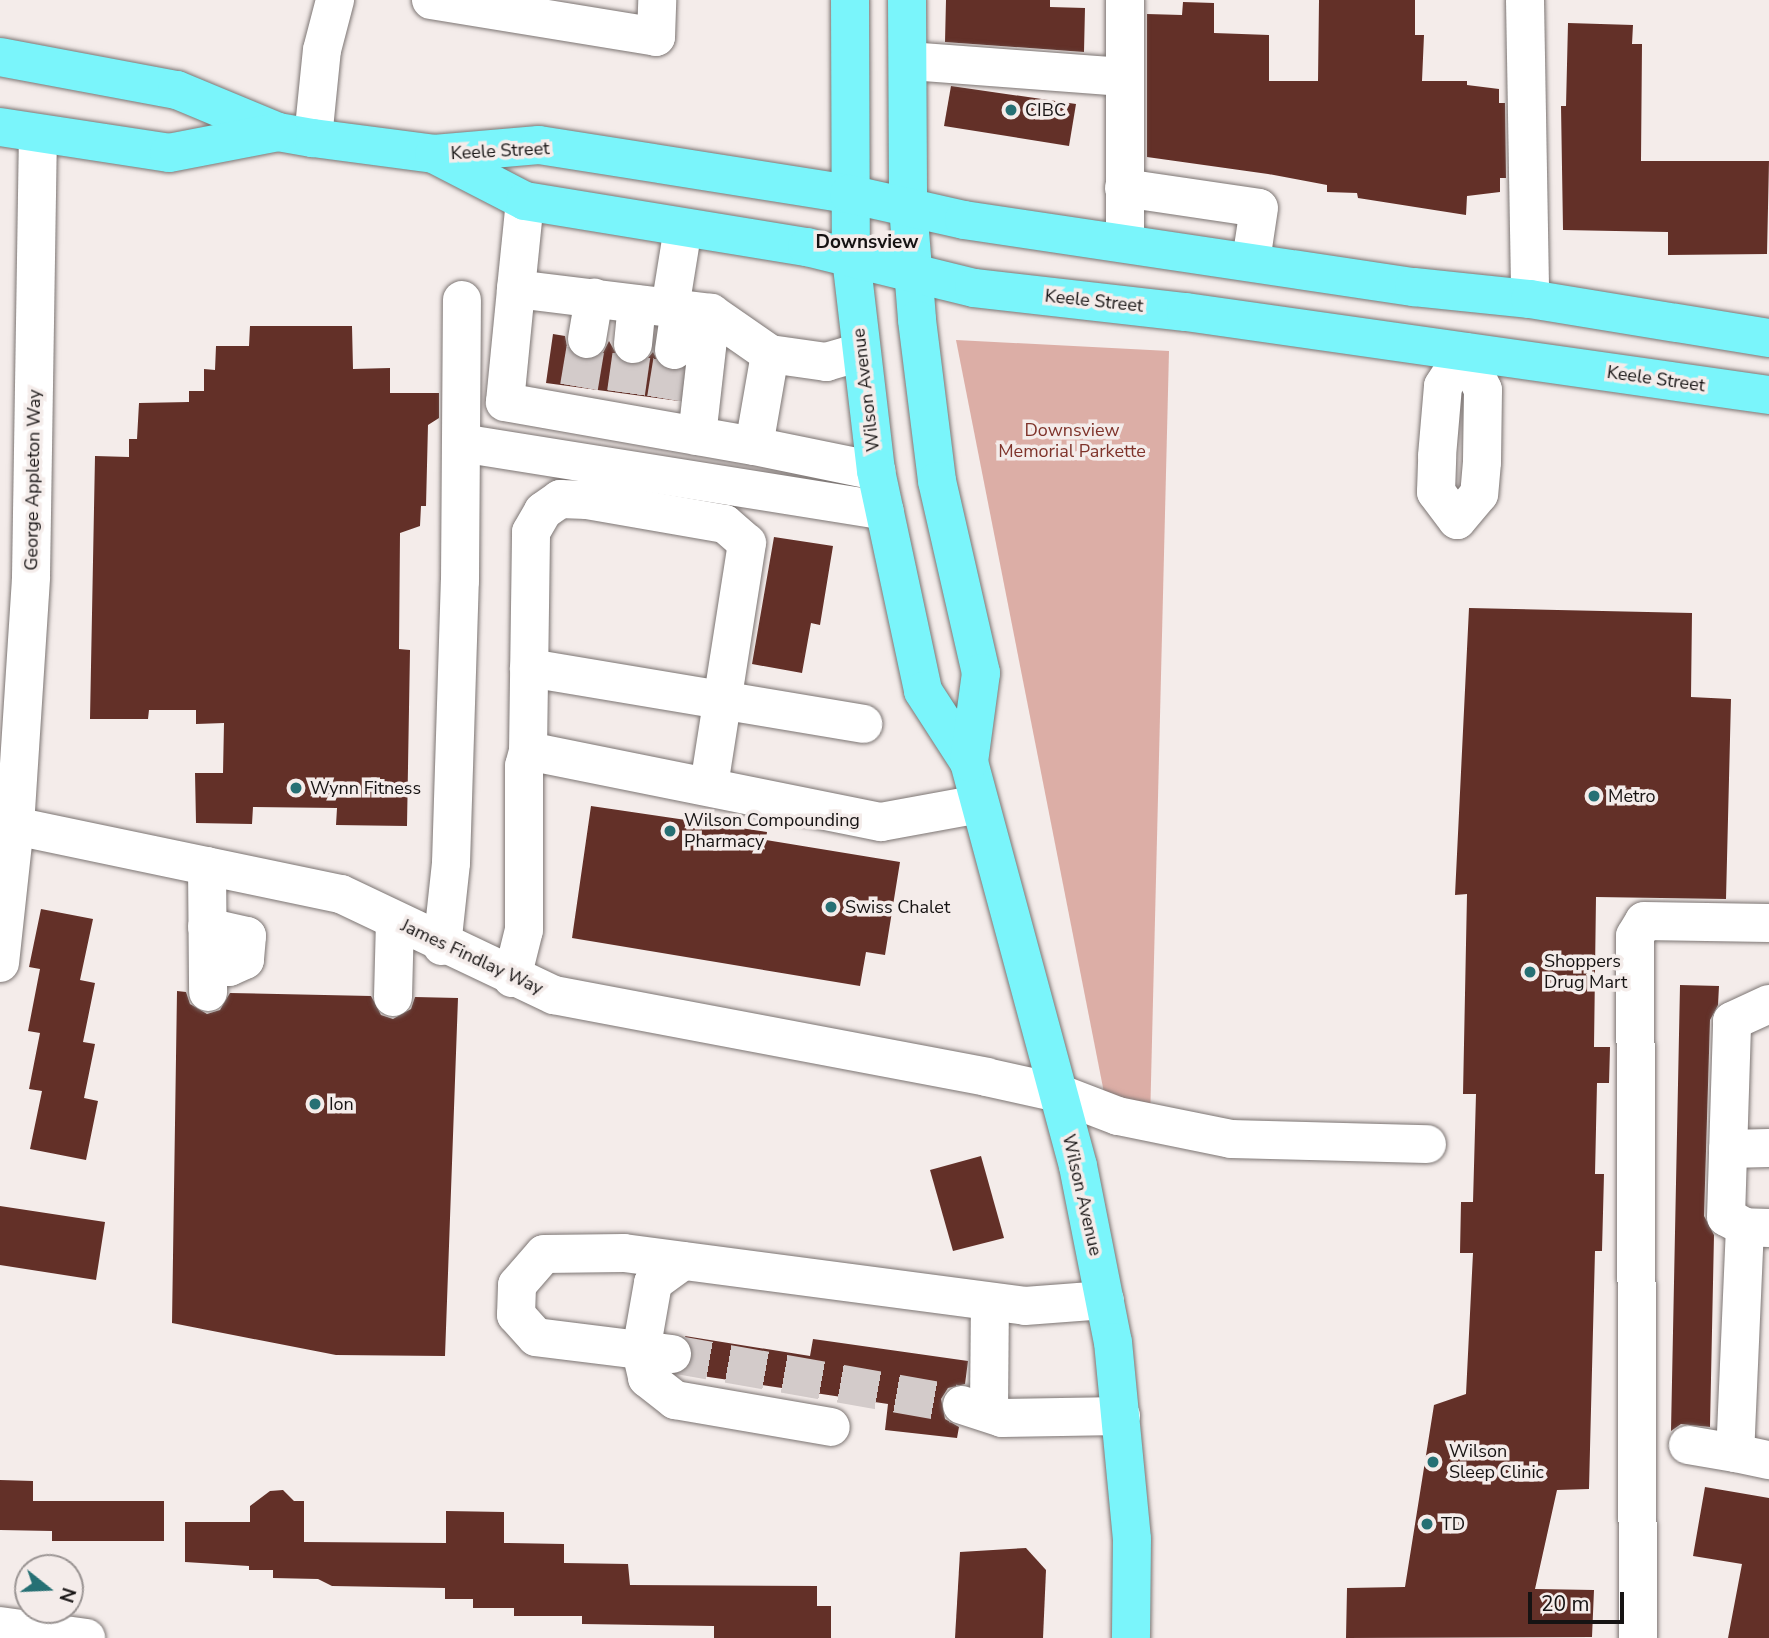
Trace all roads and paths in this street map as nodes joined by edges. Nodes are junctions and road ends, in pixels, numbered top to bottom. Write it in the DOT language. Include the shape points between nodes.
graph roads {
  1 [pos="335,0"];
  2 [pos="431,0"];
  3 [pos="657,0"];
  4 [pos="850,0"];
  5 [pos="907,0"];
  6 [pos="1125,0"];
  7 [pos="1525,0"];
  8 [pos="0,57"];
  9 [pos="910,61"];
  10 [pos="1124,77"];
  11 [pos="0,127"];
  12 [pos="38,134"];
  13 [pos="295,135"];
  14 [pos="434,154"];
  15 [pos="1124,188"];
  16 [pos="849,194"];
  17 [pos="525,201"];
  18 [pos="908,207"];
  19 [pos="683,228"];
  20 [pos="1125,243"];
  21 [pos="851,258"];
  22 [pos="1251,261"];
  23 [pos="914,274"];
  24 [pos="1414,287"];
  25 [pos="516,289"];
  26 [pos="581,297"];
  27 [pos="1530,299"];
  28 [pos="462,300"];
  29 [pos="675,308"];
  30 [pos="575,337"];
  31 [pos="1769,338"];
  32 [pos="633,344"];
  33 [pos="674,350"];
  34 [pos="861,352"];
  35 [pos="1465,352"];
  36 [pos="770,354"];
  37 [pos="1769,395"];
  38 [pos="675,421"];
  39 [pos="461,443"];
  40 [pos="754,446"];
  41 [pos="876,471"];
  42 [pos="885,511"];
  43 [pos="529,668"];
  44 [pos="723,702"];
  45 [pos="863,724"];
  46 [pos="528,751"];
  47 [pos="969,762"];
  48 [pos="709,786"];
  49 [pos="979,804"];
  50 [pos="8,821"];
  51 [pos="207,866"];
  52 [pos="395,922"];
  53 [pos="1769,923"];
  54 [pos="442,946"];
  55 [pos="208,961"];
  56 [pos="0,963"];
  57 [pos="512,978"];
  58 [pos="393,997"];
  59 [pos="1769,1004"];
  60 [pos="1058,1093"];
  61 [pos="1427,1144"];
  62 [pos="1769,1148"];
  63 [pos="1728,1149"];
  64 [pos="1757,1227"];
  65 [pos="683,1261"];
  66 [pos="1105,1300"];
  67 [pos="990,1302"];
  68 [pos="656,1352"];
  69 [pos="1121,1416"];
  70 [pos="831,1427"];
  71 [pos="1688,1446"];
  72 [pos="1752,1457"];
  73 [pos="0,1626"];
  74 [pos="86,1638"];
  75 [pos="1131,1638"];
  76 [pos="1638,1638"];
  1 -- 13 [label="street"];
  2 -- 3 [label="street" via="656,37"];
  4 -- 16 [label="main road, Wilson Avenue"];
  5 -- 9 [label="main road, Wilson Avenue"];
  6 -- 10 [label="street"];
  7 -- 27 [label="street"];
  8 -- 13 [label="main road, Keele Street" via="177,90"];
  9 -- 10 [label="street"];
  9 -- 18 [label="main road, Wilson Avenue"];
  10 -- 15 [label="street"];
  11 -- 12 [label="main road, Keele Street"];
  12 -- 13 [label="main road, Keele Street" via="169,153"];
  12 -- 50 [label="street, George Appleton Way" via="31,577"];
  13 -- 14 [label="main road, Keele Street"];
  14 -- 16 [label="main road, Keele Street" via="539,145"];
  14 -- 17 [label="main road, Keele Street"];
  15 -- 20 [label="street"];
  15 -- 22 [label="street" via="1259,208"];
  16 -- 18 [label="main road, Keele Street"];
  16 -- 21 [label="main road, Wilson Avenue"];
  17 -- 19 [label="main road, Keele Street"];
  17 -- 25 [label="street"];
  18 -- 20 [label="main road, Keele Street"];
  18 -- 23 [label="main road, Wilson Avenue"];
  19 -- 21 [label="main road, Keele Street"];
  19 -- 29 [label="street"];
  20 -- 22 [label="main road, Keele Street"];
  21 -- 23 [label="main road, Keele Street"];
  21 -- 34 [label="main road, Wilson Avenue"];
  22 -- 24 [label="main road, Keele Street"];
  23 -- 35 [label="main road, Keele Street" via="974,288 1186,312"];
  23 -- 47 [label="main road, Wilson Avenue" via="937,481 981,673"];
  24 -- 27 [label="main road, Keele Street"];
  24 -- 35 [label="main road" via="1452,323"];
  25 -- 26 [label="street"];
  25 -- 38 [label="street" via="505,402 566,399"];
  26 -- 29 [label="street"];
  26 -- 30 [label="street"];
  27 -- 31 [label="main road, Keele Street"];
  27 -- 35 [label="main road" via="1487,322"];
  28 -- 39 [label="street"];
  29 -- 32 [label="street"];
  29 -- 33 [label="street"];
  29 -- 36 [label="street"];
  29 -- 38 [label="street"];
  34 -- 36 [label="street" via="826,362"];
  34 -- 41 [label="main road, Wilson Avenue"];
  35 -- 35 [label="street" via="1443,386 1436,492 1457,520 1479,494 1482,461 1483,390"];
  35 -- 37 [label="main road, Keele Street"];
  36 -- 40 [label="street"];
  38 -- 40 [label="street"];
  39 -- 42 [label="street"];
  39 -- 54 [label="street" via="451,863"];
  40 -- 41 [label="street"];
  41 -- 42 [label="main road, Wilson Avenue"];
  42 -- 47 [label="main road, Wilson Avenue" via="923,691"];
  43 -- 44 [label="street"];
  43 -- 44 [label="street" via="531,532 543,511 560,499 587,500 725,524 747,542"];
  43 -- 46 [label="street"];
  44 -- 45 [label="street"];
  44 -- 48 [label="street"];
  46 -- 48 [label="street"];
  46 -- 57 [label="street" via="524,766 524,930"];
  47 -- 49 [label="main road, Wilson Avenue"];
  48 -- 49 [label="street" via="881,822"];
  49 -- 60 [label="main road, Wilson Avenue"];
  50 -- 51 [label="street, James Findlay Way"];
  50 -- 56 [label="street, George Appleton Way"];
  51 -- 52 [label="street, James Findlay Way" via="341,894"];
  51 -- 55 [label="street"];
  52 -- 54 [label="street, James Findlay Way"];
  52 -- 58 [label="street"];
  53 -- 76 [label="street" via="1644,921 1635,936"];
  54 -- 57 [label="street, James Findlay Way"];
  57 -- 60 [label="street, James Findlay Way" via="554,995"];
  59 -- 63 [label="street" via="1732,1021"];
  60 -- 61 [label="street, James Findlay Way" via="1118,1116 1231,1139"];
  60 -- 66 [label="main road, Wilson Avenue"];
  62 -- 63 [label="street"];
  63 -- 64 [label="street" via="1726,1217"];
  64 -- 72 [label="street"];
  65 -- 67 [label="street"];
  65 -- 68 [label="street" via="653,1283"];
  65 -- 68 [label="street" via="624,1253 544,1254 517,1285 516,1315 536,1337"];
  66 -- 67 [label="street" via="1025,1306"];
  66 -- 69 [label="main road, Wilson Avenue"];
  67 -- 69 [label="street" via="976,1408 1002,1418"];
  68 -- 70 [label="street" via="648,1378 675,1400"];
  69 -- 75 [label="main road, Wilson Avenue" via="1132,1539"];
  71 -- 72 [label="street"];
  73 -- 74 [label="street"];
}
